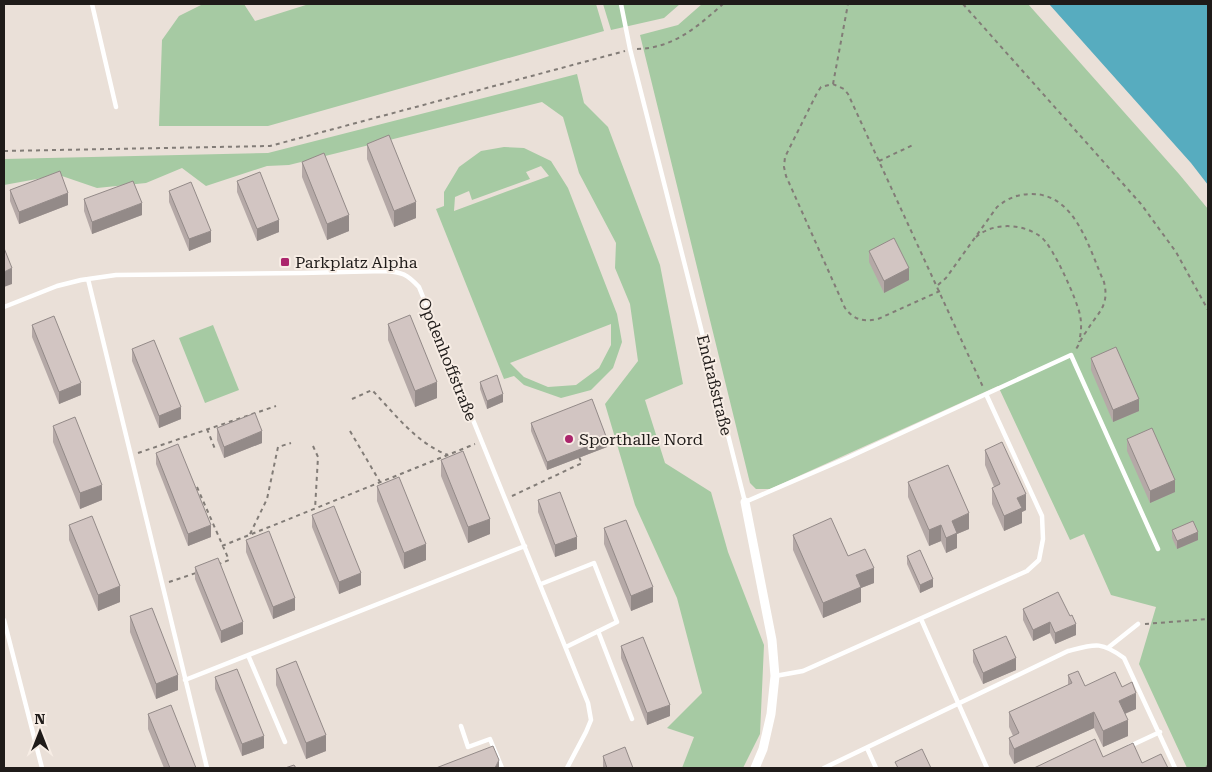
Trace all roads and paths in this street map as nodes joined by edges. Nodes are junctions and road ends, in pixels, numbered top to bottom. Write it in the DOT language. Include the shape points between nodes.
graph roads {
  1 [pos="92,4"];
  2 [pos="621,4"];
  3 [pos="723,4"];
  4 [pos="848,4"];
  5 [pos="963,4"];
  6 [pos="630,50"];
  7 [pos="834,84"];
  8 [pos="116,107"];
  9 [pos="915,144"];
  10 [pos="4,151"];
  11 [pos="879,160"];
  12 [pos="972,241"];
  13 [pos="88,279"];
  14 [pos="938,285"];
  15 [pos="940,291"];
  16 [pos="4,307"];
  17 [pos="1208,310"];
  18 [pos="1077,348"];
  19 [pos="1071,355"];
  20 [pos="986,394"];
  21 [pos="352,399"];
  22 [pos="276,406"];
  23 [pos="207,429"];
  24 [pos="350,431"];
  25 [pos="481,441"];
  26 [pos="291,442"];
  27 [pos="313,446"];
  28 [pos="215,449"];
  29 [pos="448,455"];
  30 [pos="130,456"];
  31 [pos="579,457"];
  32 [pos="380,482"];
  33 [pos="197,487"];
  34 [pos="505,499"];
  35 [pos="745,502"];
  36 [pos="314,509"];
  37 [pos="249,535"];
  38 [pos="222,546"];
  39 [pos="525,546"];
  40 [pos="1158,549"];
  41 [pos="212,567"];
  42 [pos="202,570"];
  43 [pos="162,583"];
  44 [pos="541,584"];
  45 [pos="920,619"];
  46 [pos="1208,619"];
  47 [pos="4,620"];
  48 [pos="1138,624"];
  49 [pos="598,631"];
  50 [pos="566,647"];
  51 [pos="1109,647"];
  52 [pos="248,655"];
  53 [pos="775,676"];
  54 [pos="185,680"];
  55 [pos="958,703"];
  56 [pos="632,719"];
  57 [pos="461,726"];
  58 [pos="1160,732"];
  59 [pos="285,742"];
  60 [pos="1126,747"];
  61 [pos="867,748"];
  62 [pos="1208,765"];
  63 [pos="42,768"];
  64 [pos="207,768"];
  65 [pos="502,768"];
  66 [pos="567,768"];
  67 [pos="755,768"];
  68 [pos="824,768"];
  69 [pos="876,768"];
  70 [pos="987,768"];
  71 [pos="1175,768"];
  72 [pos="1206,768"];
  1 -- 8 [label="lane"];
  2 -- 6 [label="lane, Endraßstraße"];
  3 -- 6 [label="path" via="683,36"];
  4 -- 7 [label="path"];
  5 -- 17 [label="path" via="1141,204 1176,252"];
  6 -- 10 [label="path" via="270,146"];
  6 -- 35 [label="lane, Endraßstraße"];
  7 -- 11 [label="path" via="844,88 848,94"];
  7 -- 15 [label="path" via="821,87 816,93 785,157 784,167 845,308 858,320 868,321"];
  9 -- 11 [label="path"];
  11 -- 14 [label="path"];
  12 -- 14 [label="path"];
  12 -- 18 [label="path" via="986,231 1013,226 1041,237 1050,247 1078,306 1082,327"];
  12 -- 18 [label="path" via="996,207 1007,198 1039,194 1066,207 1075,218 1106,292 1102,309"];
  13 -- 16 [label="lane, Opdenhoffstraße" via="57,286"];
  13 -- 25 [label="lane, Opdenhoffstraße" via="116,275 385,270 409,276 419,287"];
  13 -- 30 [label="lane"];
  14 -- 15 [label="path"];
  15 -- 20 [label="path"];
  18 -- 19 [label="path"];
  19 -- 20 [label="lane"];
  19 -- 40 [label="lane"];
  20 -- 35 [label="lane"];
  20 -- 45 [label="lane" via="1042,516 1044,539 1039,560 1026,571"];
  21 -- 29 [label="path" via="372,390 421,441"];
  22 -- 23 [label="path"];
  23 -- 28 [label="path"];
  23 -- 30 [label="path"];
  24 -- 32 [label="path"];
  25 -- 29 [label="path"];
  25 -- 34 [label="lane, Opdenhoffstraße"];
  26 -- 37 [label="path" via="278,448 267,499"];
  27 -- 36 [label="path" via="318,457"];
  29 -- 32 [label="path"];
  30 -- 43 [label="lane"];
  31 -- 34 [label="path" via="582,463"];
  32 -- 36 [label="path"];
  33 -- 38 [label="path"];
  34 -- 39 [label="lane, Opdenhoffstraße"];
  35 -- 53 [label="street, Endraßstraße" via="772,640"];
  36 -- 37 [label="path"];
  37 -- 38 [label="path"];
  38 -- 41 [label="path" via="229,560"];
  39 -- 44 [label="lane, Opdenhoffstraße"];
  39 -- 52 [label="lane"];
  42 -- 43 [label="path"];
  43 -- 54 [label="lane"];
  44 -- 49 [label="lane" via="594,563 617,622"];
  44 -- 50 [label="lane, Opdenhoffstraße"];
  45 -- 53 [label="lane" via="803,671"];
  45 -- 55 [label="lane"];
  46 -- 48 [label="path"];
  47 -- 63 [label="lane"];
  48 -- 51 [label="lane"];
  49 -- 50 [label="lane"];
  49 -- 56 [label="lane"];
  50 -- 66 [label="lane, Opdenhoffstraße" via="588,703 591,720"];
  51 -- 55 [label="lane" via="1093,644 1068,651"];
  51 -- 58 [label="lane" via="1124,658"];
  52 -- 54 [label="lane"];
  52 -- 59 [label="lane"];
  53 -- 67 [label="street, Endraßstraße" via="771,714"];
  54 -- 64 [label="lane"];
  55 -- 61 [label="lane"];
  55 -- 70 [label="lane"];
  57 -- 65 [label="lane" via="468,747 490,739"];
  58 -- 60 [label="lane"];
  58 -- 71 [label="lane"];
  61 -- 68 [label="lane"];
  61 -- 69 [label="lane"];
  62 -- 72 [label="path"];
}
